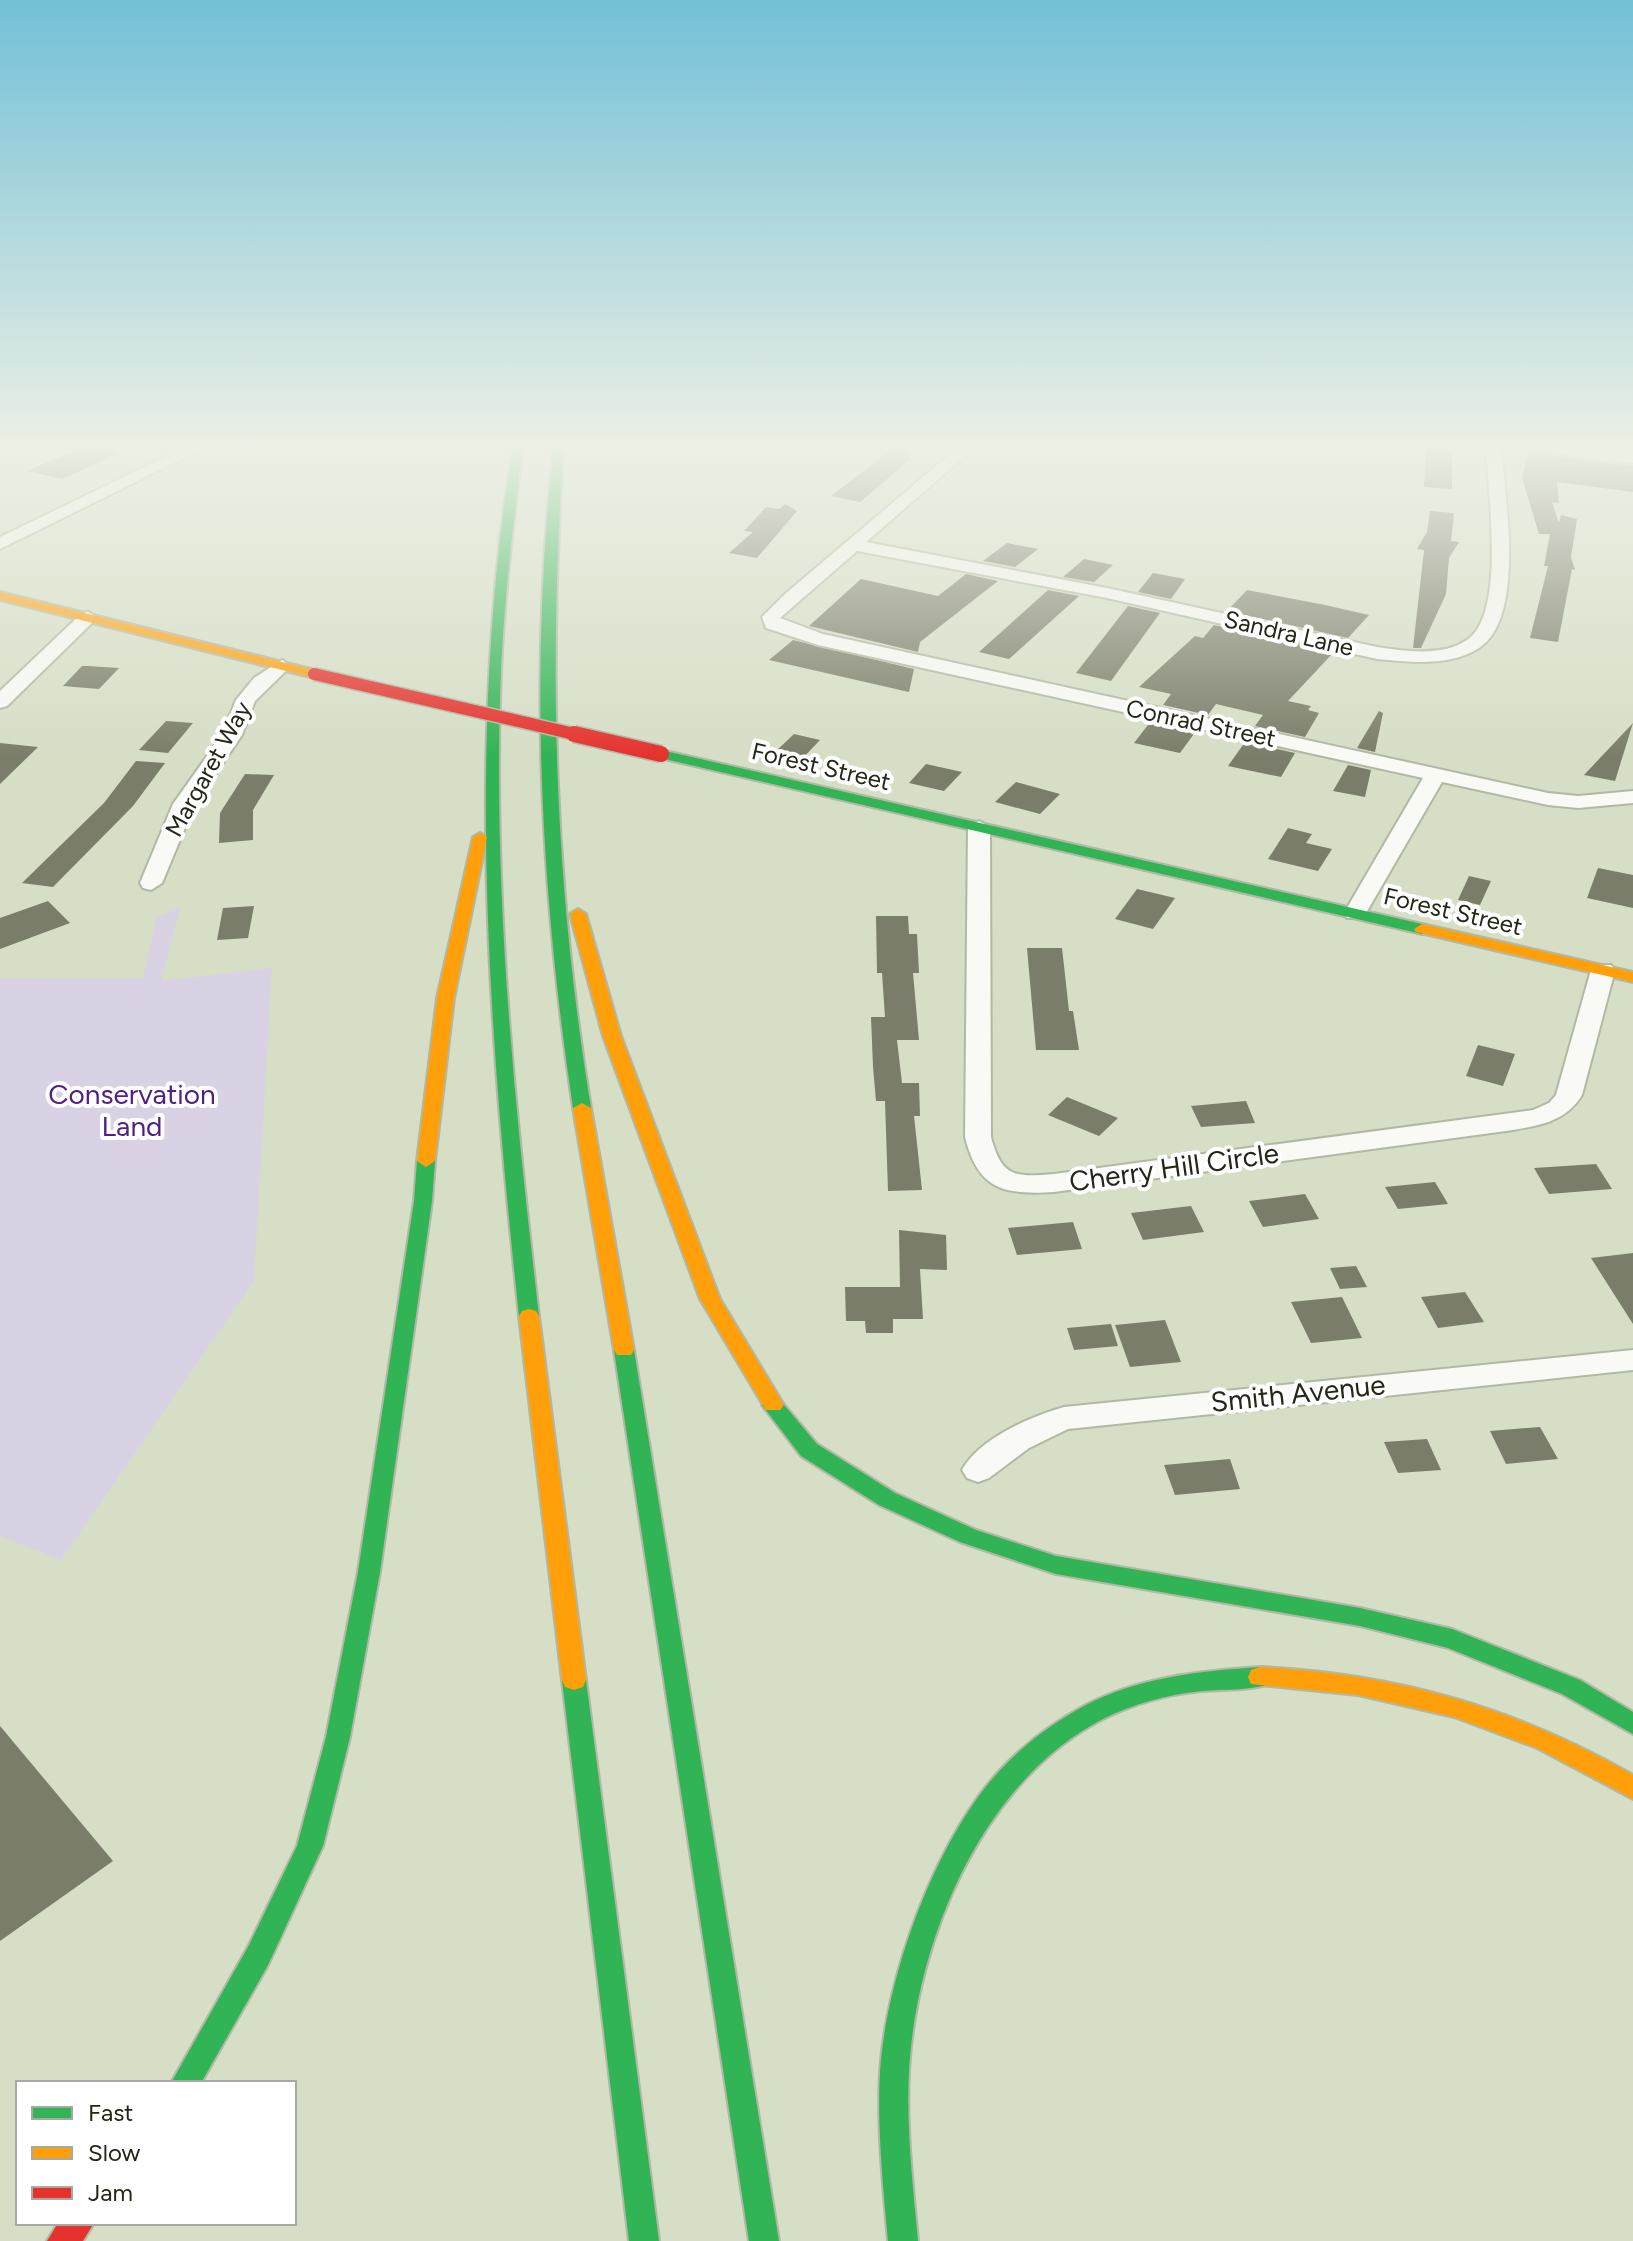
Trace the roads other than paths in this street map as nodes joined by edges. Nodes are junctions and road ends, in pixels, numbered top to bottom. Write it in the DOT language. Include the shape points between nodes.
graph roads {
  1 [pos="504,549"];
  2 [pos="551,549"];
  3 [pos="850,549"];
  4 [pos="873,549"];
  5 [pos="1501,549"];
  6 [pos="0,596"];
  7 [pos="88,617"];
  8 [pos="282,666"];
  9 [pos="0,702"];
  10 [pos="1436,774"];
  11 [pos="493,789"];
  12 [pos="1633,797"];
  13 [pos="551,816"];
  14 [pos="979,827"];
  15 [pos="151,883"];
  16 [pos="1355,913"];
  17 [pos="1603,970"];
  18 [pos="1633,977"];
  19 [pos="1633,1360"];
  20 [pos="978,1470"];
  21 [pos="1633,1724"];
  22 [pos="1633,1788"];
  23 [pos="186,2081"];
  24 [pos="77,2225"];
  25 [pos="62,2241"];
  26 [pos="644,2241"];
  27 [pos="764,2241"];
  28 [pos="903,2241"];
  1 -- 11 [label="main road"];
  2 -- 13 [label="main road" via="545,619"];
  3 -- 10 [label="street, Conrad Street" via="784,604 771,617 772,624 818,639"];
  4 -- 5 [label="street, Sandra Lane" via="1412,657 1468,646 1485,634 1492,618"];
  6 -- 7 [label="main road, Forest Street"];
  7 -- 8 [label="main road, Forest Street"];
  7 -- 9 [label="street"];
  8 -- 14 [label="main road, Forest Street, bridge"];
  8 -- 15 [label="street, Margaret Way" via="246,700 232,735 184,804"];
  10 -- 12 [label="street, Conrad Street" via="1548,799"];
  10 -- 16 [label="street"];
  11 -- 23 [label="main road" via="465,893 431,1092 419,1232 369,1572 338,1737 310,1846 258,1956"];
  11 -- 26 [label="main road" via="500,1006 522,1266"];
  13 -- 21 [label="main road" via="612,1036 710,1299 768,1399 809,1450 887,1499 968,1536 1056,1565 1360,1617 1452,1639 1571,1687"];
  13 -- 27 [label="main road" via="567,1022 614,1285"];
  14 -- 16 [label="main road, Forest Street"];
  14 -- 17 [label="street, Cherry Hill Circle" via="978,1137 987,1169 1013,1183 1054,1183 1546,1114 1561,1107 1569,1095"];
  16 -- 17 [label="main road, Forest Street"];
  17 -- 18 [label="main road, Forest Street"];
  19 -- 20 [label="street, Smith Avenue" via="1064,1418 1005,1446"];
  22 -- 28 [label="main road" via="1573,1753 1470,1711 1383,1688 1314,1678 1264,1676 1171,1686 1126,1698 1057,1734 1022,1761 964,1840 939,1894 915,1969 895,2061"];
  24 -- 25 [label="main road"];
}
